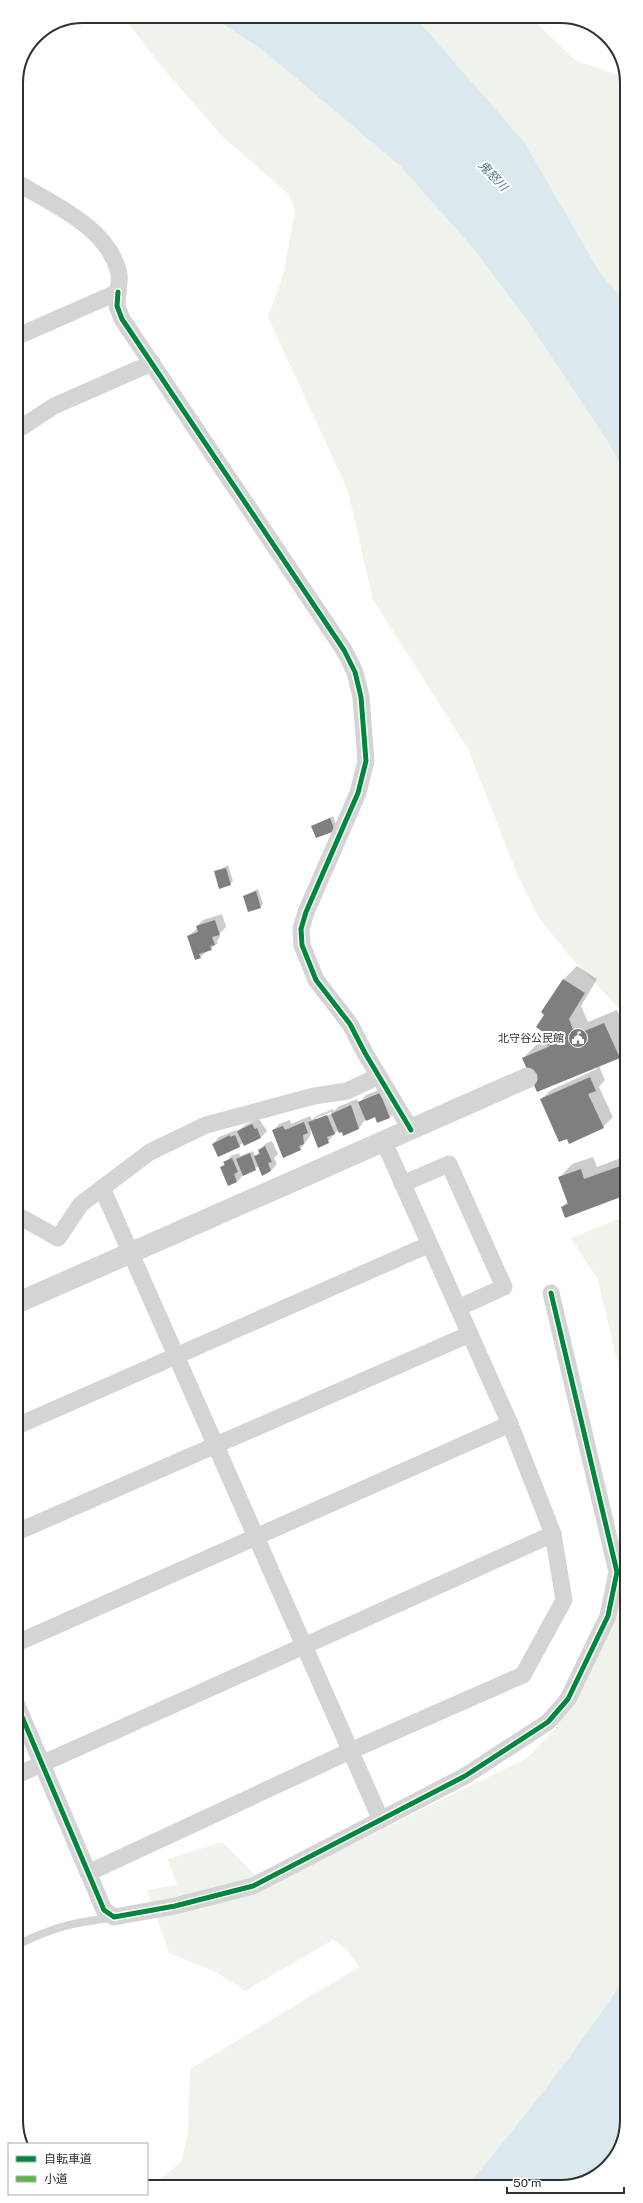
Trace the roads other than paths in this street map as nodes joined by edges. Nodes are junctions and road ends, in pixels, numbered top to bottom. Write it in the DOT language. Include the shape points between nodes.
graph roads {
  1 [pos="23,186"];
  2 [pos="118,292"];
  3 [pos="23,334"];
  4 [pos="152,363"];
  5 [pos="23,426"];
  6 [pos="379,1076"];
  7 [pos="527,1078"];
  8 [pos="411,1130"];
  9 [pos="384,1142"];
  10 [pos="402,1184"];
  11 [pos="102,1188"];
  12 [pos="23,1218"];
  13 [pos="428,1245"];
  14 [pos="131,1252"];
  15 [pos="550,1294"];
  16 [pos="23,1300"];
  17 [pos="458,1308"];
  18 [pos="470,1334"];
  19 [pos="176,1356"];
  20 [pos="23,1423"];
  21 [pos="510,1424"];
  22 [pos="216,1445"];
  23 [pos="23,1529"];
  24 [pos="553,1534"];
  25 [pos="256,1537"];
  26 [pos="23,1640"];
  27 [pos="304,1645"];
  28 [pos="23,1719"];
  29 [pos="350,1752"];
  30 [pos="42,1764"];
  31 [pos="23,1772"];
  32 [pos="381,1820"];
  33 [pos="88,1873"];
  34 [pos="114,1917"];
  35 [pos="23,1942"];
  1 -- 2 [label="street" via="82,223 99,237 112,254 119,275"];
  2 -- 3 [label="street"];
  2 -- 4 [label="street" via="117,306 122,319"];
  4 -- 5 [label="street" via="54,406"];
  4 -- 6 [label="street" via="344,650 355,672 365,724 366,761 358,794 306,912 301,929 302,945 316,980 350,1024"];
  6 -- 8 [label="street"];
  6 -- 11 [label="street" via="347,1091 314,1096 206,1125 150,1152"];
  7 -- 8 [label="street"];
  8 -- 9 [label="street"];
  9 -- 10 [label="street"];
  9 -- 14 [label="street"];
  10 -- 13 [label="street"];
  10 -- 17 [label="street" via="449,1164 504,1287"];
  11 -- 12 [label="street" via="81,1204 58,1238"];
  11 -- 14 [label="street"];
  13 -- 17 [label="street"];
  13 -- 19 [label="street"];
  14 -- 16 [label="street"];
  14 -- 19 [label="street"];
  15 -- 32 [label="street" via="617,1572 608,1616 568,1699 548,1722 465,1776"];
  17 -- 18 [label="street"];
  18 -- 21 [label="street"];
  18 -- 22 [label="street"];
  19 -- 20 [label="street"];
  19 -- 22 [label="street"];
  21 -- 24 [label="street"];
  21 -- 25 [label="street"];
  22 -- 23 [label="street"];
  22 -- 25 [label="street"];
  24 -- 27 [label="street"];
  24 -- 29 [label="street" via="564,1600 523,1675"];
  25 -- 26 [label="street"];
  25 -- 27 [label="street"];
  27 -- 29 [label="street"];
  27 -- 30 [label="street"];
  28 -- 30 [label="street"];
  29 -- 32 [label="street"];
  29 -- 33 [label="street"];
  30 -- 31 [label="street"];
  30 -- 33 [label="street"];
  32 -- 34 [label="street" via="253,1886 175,1906"];
  33 -- 34 [label="street" via="104,1910"];
  34 -- 35 [label="lane" via="77,1921"];
}
